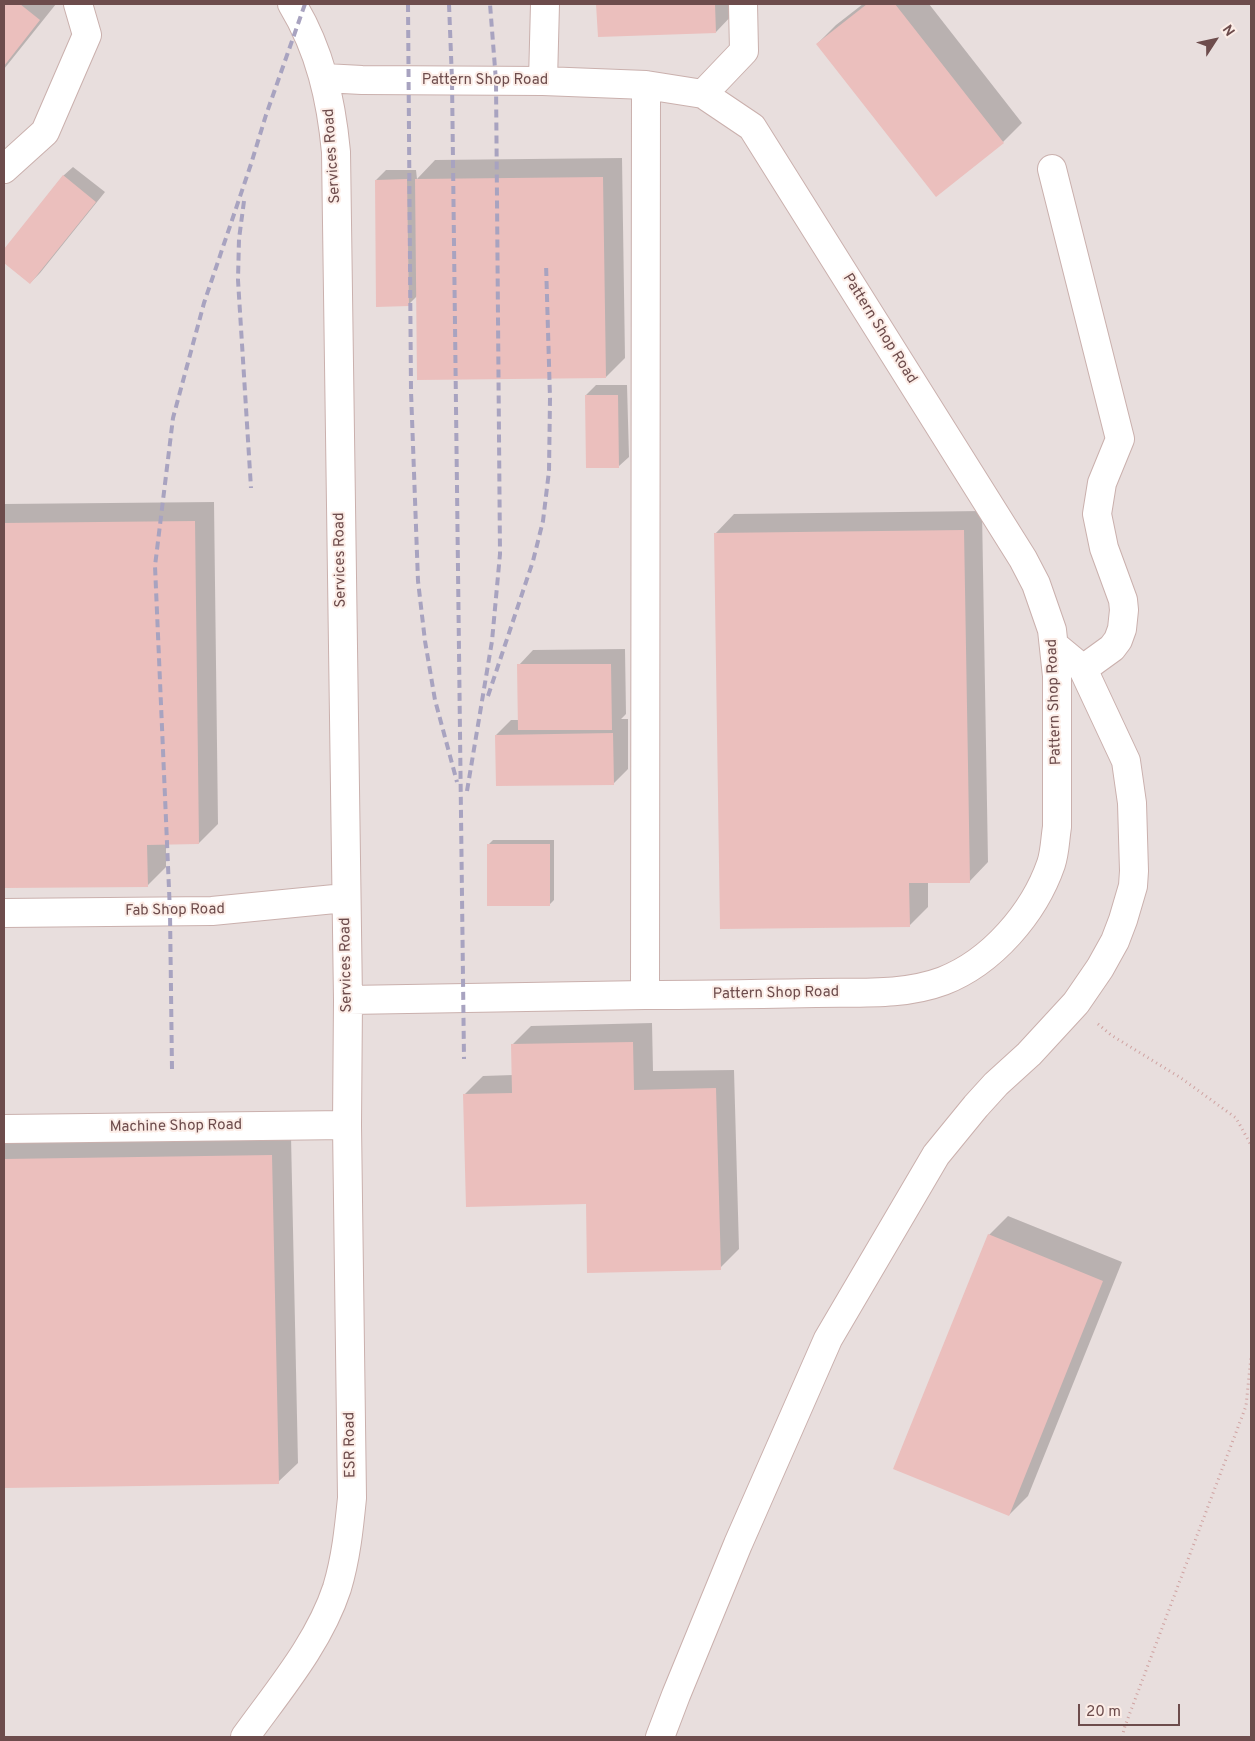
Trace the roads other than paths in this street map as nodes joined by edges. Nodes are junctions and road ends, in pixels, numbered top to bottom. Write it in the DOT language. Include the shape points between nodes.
graph roads {
  1 [pos="78,4"];
  2 [pos="292,4"];
  3 [pos="545,4"];
  4 [pos="744,4"];
  5 [pos="324,78"];
  6 [pos="543,81"];
  7 [pos="646,85"];
  8 [pos="702,94"];
  9 [pos="4,169"];
  10 [pos="1052,169"];
  11 [pos="1054,645"];
  12 [pos="1083,669"];
  13 [pos="346,898"];
  14 [pos="4,913"];
  15 [pos="645,995"];
  16 [pos="348,1000"];
  17 [pos="348,1125"];
  18 [pos="4,1129"];
  19 [pos="245,1737"];
  20 [pos="660,1737"];
  1 -- 9 [label="street" via="87,34 45,132"];
  2 -- 5 [label="street, Services Road"];
  3 -- 6 [label="street"];
  4 -- 8 [label="street" via="744,51"];
  5 -- 6 [label="street, Pattern Shop Road"];
  5 -- 13 [label="street, Services Road" via="333,116 336,152"];
  6 -- 7 [label="street, Pattern Shop Road"];
  7 -- 8 [label="street, Pattern Shop Road"];
  7 -- 15 [label="street"];
  8 -- 11 [label="street, Pattern Shop Road" via="752,127 1023,558 1047,611"];
  10 -- 12 [label="street" via="1120,439 1102,483 1097,514 1104,548 1123,600 1122,630 1112,648"];
  11 -- 12 [label="street"];
  11 -- 15 [label="street, Pattern Shop Road" via="1057,676 1055,847 1036,898 998,944 974,964 943,981 901,991"];
  12 -- 20 [label="street" via="1119,744 1128,772 1132,802 1133,886 1115,941 1076,1003 996,1084 936,1155 828,1339 738,1544"];
  13 -- 14 [label="street, Fab Shop Road" via="212,911"];
  13 -- 16 [label="street, Services Road"];
  15 -- 16 [label="street, Pattern Shop Road"];
  16 -- 17 [label="street, Services Road"];
  17 -- 18 [label="street, Machine Shop Road"];
  17 -- 19 [label="street, ESR Road" via="352,1498 347,1543 336,1589 320,1628"];
}
